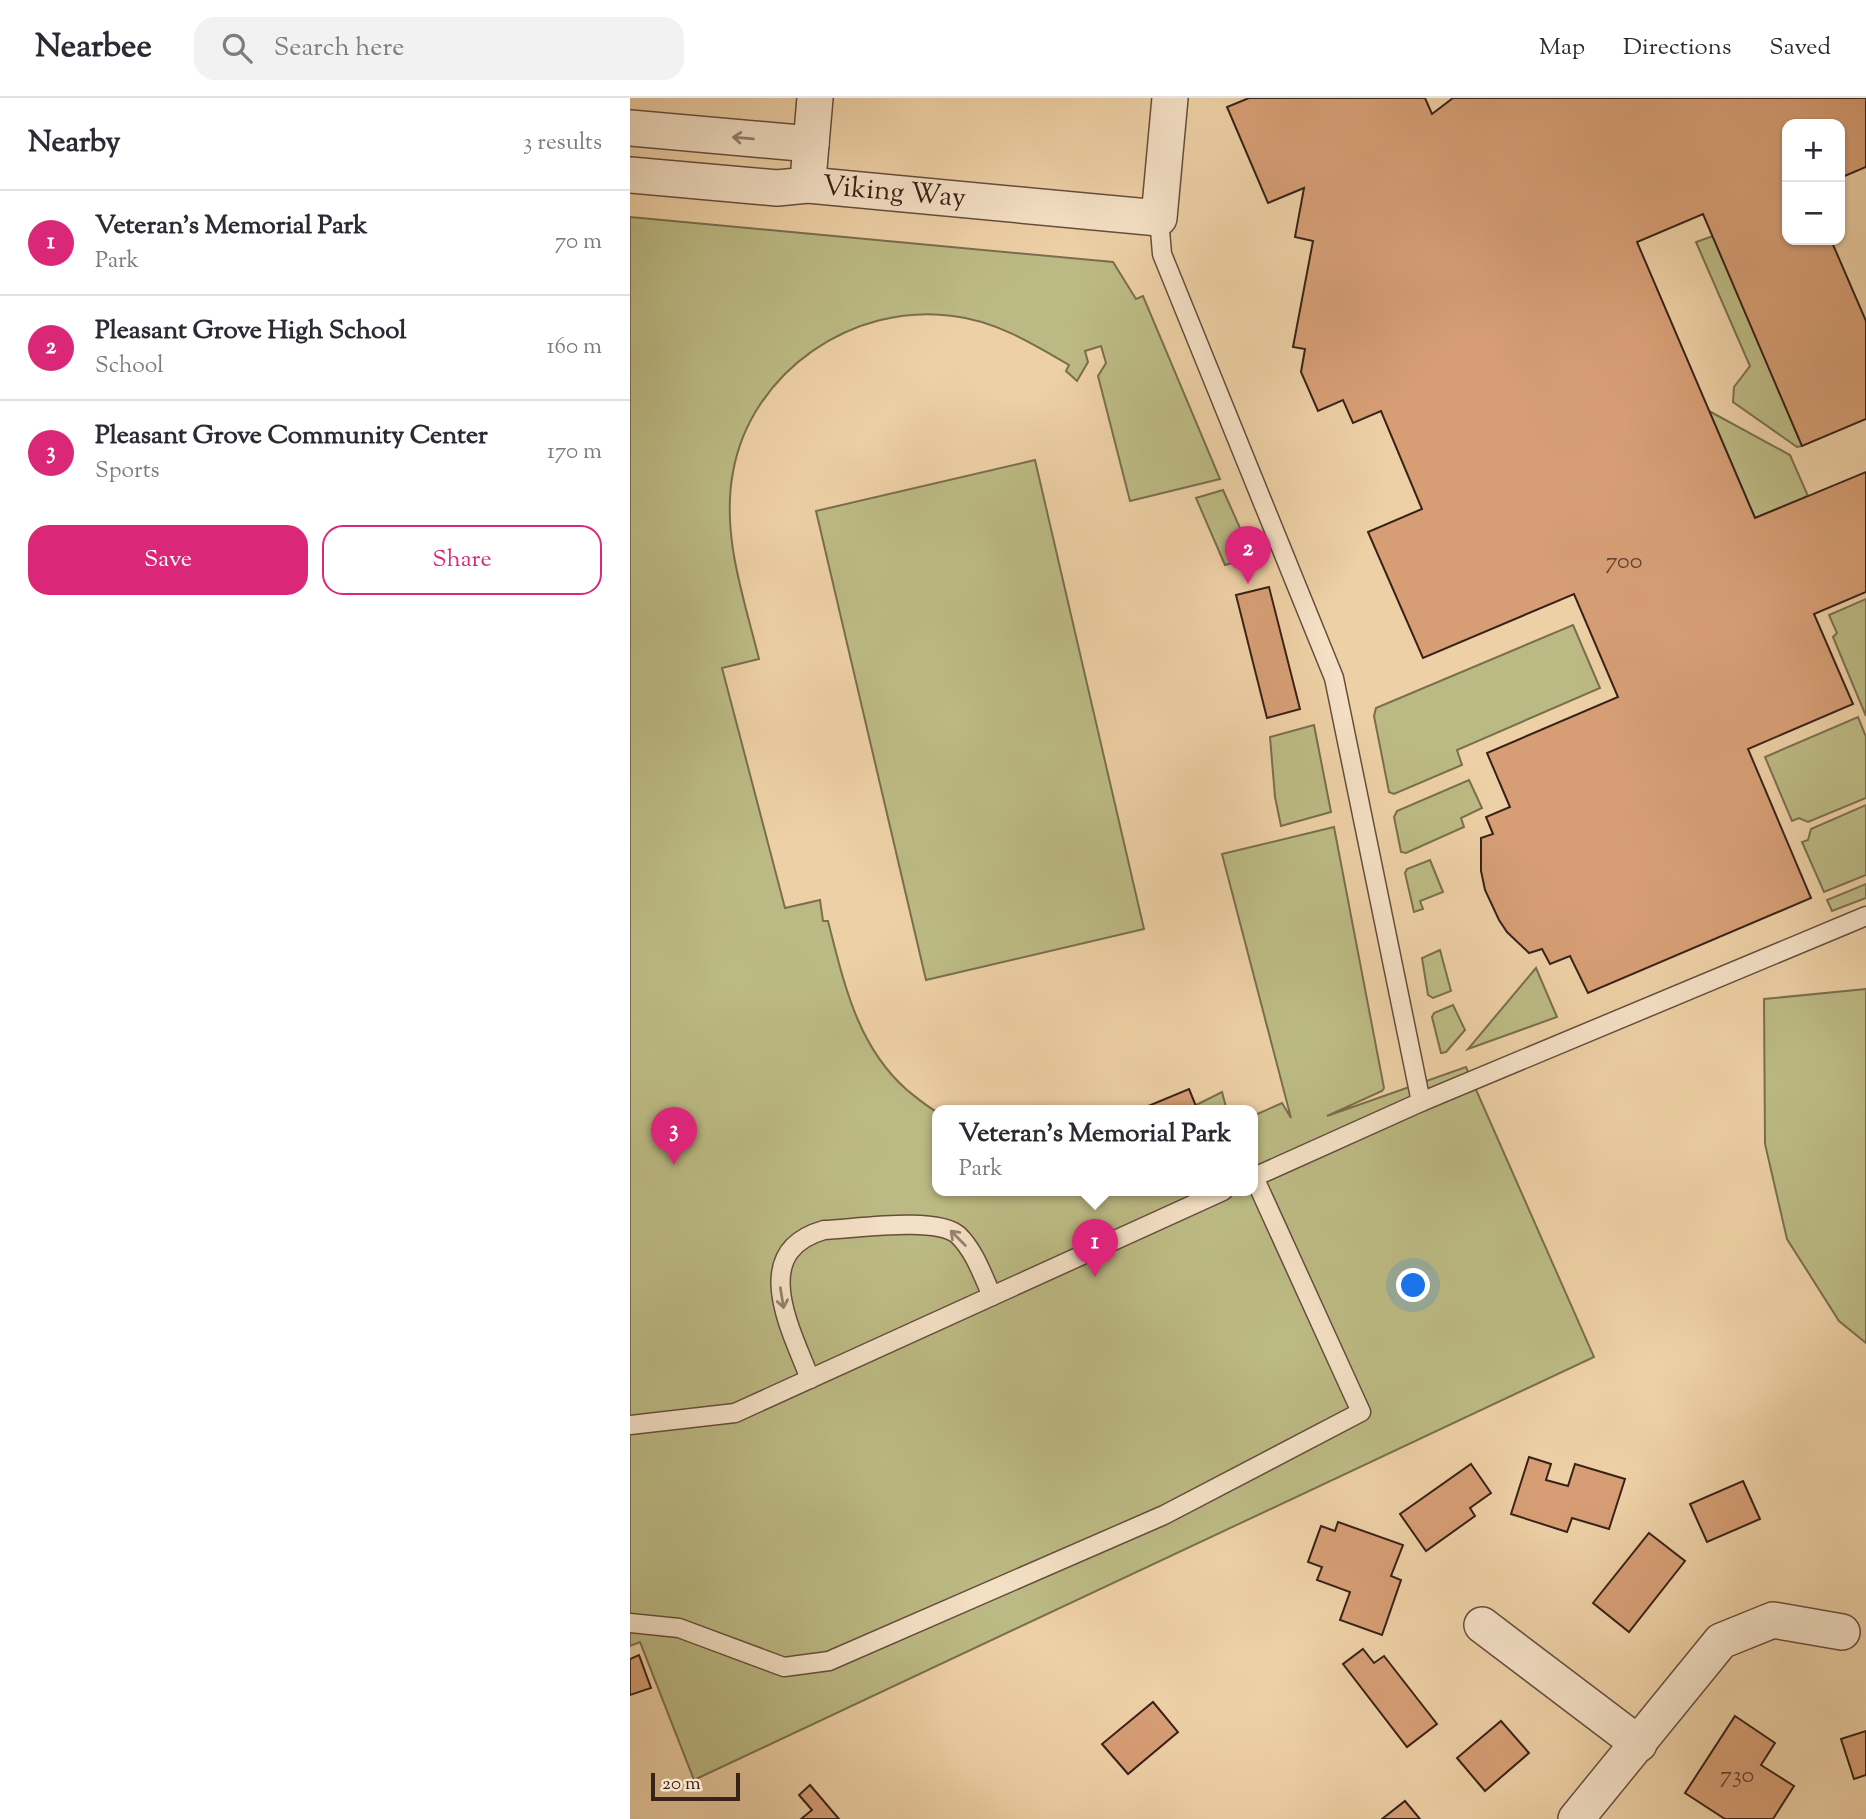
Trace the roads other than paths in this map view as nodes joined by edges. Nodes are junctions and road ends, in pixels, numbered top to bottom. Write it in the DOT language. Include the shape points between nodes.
graph roads {
  1 [pos="815,98"];
  2 [pos="1170,98"];
  3 [pos="630,128"];
  4 [pos="811,144"];
  5 [pos="630,175"];
  6 [pos="808,186"];
  7 [pos="1159,218"];
  8 [pos="1866,916"];
  9 [pos="1421,1102"];
  10 [pos="1258,1176"];
  11 [pos="1258,1189"];
  12 [pos="1212,1196"];
  13 [pos="992,1296"];
  14 [pos="810,1379"];
  15 [pos="630,1425"];
  16 [pos="630,1623"];
  17 [pos="1482,1625"];
  18 [pos="1842,1632"];
  19 [pos="1639,1744"];
  20 [pos="1576,1819"];
  1 -- 4 [label="street"];
  2 -- 7 [label="street"];
  4 -- 3 [label="street, Viking Way, one-way"];
  4 -- 6 [label="street"];
  5 -- 6 [label="street, Viking Way" via="777,188"];
  6 -- 7 [label="street, Viking Way"];
  7 -- 9 [label="lane" via="1161,254 1334,678"];
  8 -- 9 [label="lane"];
  9 -- 10 [label="lane"];
  11 -- 16 [label="lane" via="1362,1412 1164,1515 829,1661 784,1667 679,1628"];
  12 -- 13 [label="lane"];
  13 -- 14 [label="lane"];
  13 -- 14 [label="lane, one-way" via="975,1261 951,1230 923,1225 812,1234 788,1256 780,1286 783,1311"];
  14 -- 15 [label="lane" via="735,1413"];
  17 -- 19 [label="street"];
  18 -- 19 [label="street" via="1773,1620 1721,1641"];
  19 -- 20 [label="street"];
}
